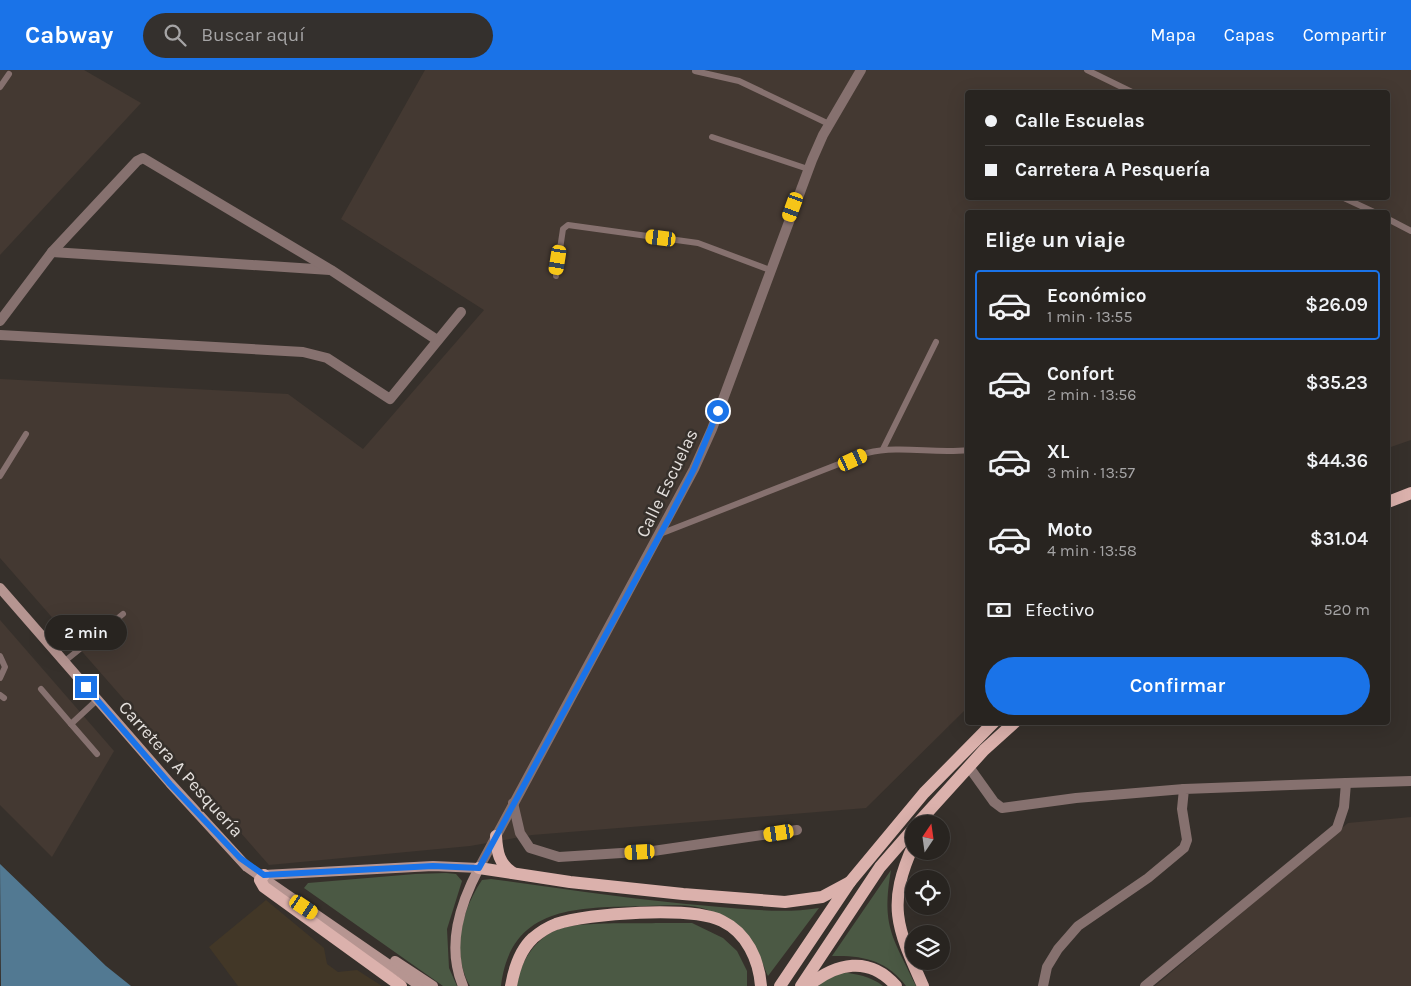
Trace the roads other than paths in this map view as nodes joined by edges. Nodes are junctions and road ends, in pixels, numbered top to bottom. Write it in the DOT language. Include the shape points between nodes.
graph roads {
  1 [pos="861,70"];
  2 [pos="1087,70"];
  3 [pos="695,71"];
  4 [pos="9,74"];
  5 [pos="0,88"];
  6 [pos="1128,90"];
  7 [pos="830,124"];
  8 [pos="712,137"];
  9 [pos="808,169"];
  10 [pos="1348,200"];
  11 [pos="1370,210"];
  12 [pos="1390,220"];
  13 [pos="1411,231"];
  14 [pos="52,252"];
  15 [pos="331,270"];
  16 [pos="770,270"];
  17 [pos="556,276"];
  18 [pos="461,312"];
  19 [pos="0,321"];
  20 [pos="0,335"];
  21 [pos="437,340"];
  22 [pos="936,342"];
  23 [pos="26,434"];
  24 [pos="882,450"];
  25 [pos="965,450"];
  26 [pos="0,476"];
  27 [pos="1411,494"];
  28 [pos="1390,501"];
  29 [pos="660,534"];
  30 [pos="0,588"];
  31 [pos="123,614"];
  32 [pos="0,656"];
  33 [pos="65,661"];
  34 [pos="0,678"];
  35 [pos="42,689"];
  36 [pos="97,700"];
  37 [pos="70,724"];
  38 [pos="991,725"];
  39 [pos="1012,725"];
  40 [pos="96,754"];
  41 [pos="969,767"];
  42 [pos="1411,781"];
  43 [pos="1346,783"];
  44 [pos="1184,789"];
  45 [pos="513,803"];
  46 [pos="928,815"];
  47 [pos="797,830"];
  48 [pos="496,836"];
  49 [pos="905,838"];
  50 [pos="907,860"];
  51 [pos="479,868"];
  52 [pos="513,873"];
  53 [pos="262,876"];
  54 [pos="850,882"];
  55 [pos="350,934"];
  56 [pos="401,986"];
  57 [pos="420,986"];
  58 [pos="433,986"];
  59 [pos="463,986"];
  60 [pos="511,986"];
  61 [pos="761,986"];
  62 [pos="780,986"];
  63 [pos="800,986"];
  64 [pos="808,986"];
  65 [pos="896,986"];
  66 [pos="923,986"];
  67 [pos="1043,986"];
  68 [pos="1145,986"];
  1 -- 7 [label="street, Calle Escuelas"];
  2 -- 6 [label="lane"];
  3 -- 7 [label="lane" via="739,81"];
  4 -- 5 [label="lane"];
  7 -- 9 [label="street, Calle Escuelas"];
  8 -- 9 [label="lane"];
  9 -- 16 [label="street, Calle Escuelas"];
  10 -- 11 [label="lane"];
  12 -- 13 [label="lane"];
  14 -- 15 [label="street"];
  14 -- 15 [label="street" via="143,158"];
  14 -- 19 [label="street"];
  15 -- 21 [label="street"];
  16 -- 17 [label="lane" via="698,242 568,225 563,229"];
  16 -- 29 [label="street, Calle Escuelas" via="712,429"];
  18 -- 21 [label="street"];
  20 -- 21 [label="street" via="303,352 327,358 390,398"];
  22 -- 24 [label="lane"];
  23 -- 26 [label="lane"];
  24 -- 25 [label="lane"];
  24 -- 29 [label="lane" via="867,453"];
  27 -- 28 [label="main road"];
  29 -- 45 [label="street, Calle Escuelas"];
  30 -- 33 [label="main road, Carretera A Pesquería"];
  31 -- 33 [label="lane"];
  32 -- 34 [label="lane" via="5,667"];
  33 -- 36 [label="main road, Carretera A Pesquería"];
  35 -- 37 [label="lane"];
  36 -- 37 [label="lane"];
  36 -- 53 [label="main road, Carretera A Pesquería" via="170,784 240,858"];
  37 -- 40 [label="lane"];
  38 -- 54 [label="main road" via="924,792"];
  39 -- 41 [label="main road"];
  41 -- 44 [label="street" via="1002,808"];
  41 -- 46 [label="main road"];
  42 -- 43 [label="street"];
  43 -- 44 [label="street"];
  43 -- 68 [label="street" via="1344,807 1337,828"];
  44 -- 67 [label="street" via="1182,809 1187,840 1184,848 1148,878 1078,926 1047,967"];
  45 -- 47 [label="street" via="518,828 530,848 559,857 653,851"];
  45 -- 48 [label="street, Calle Escuelas"];
  48 -- 51 [label="street, Calle Escuelas"];
  48 -- 52 [label="main road" via="500,859"];
  49 -- 63 [label="main road" via="880,867"];
  50 -- 66 [label="main road" via="900,874 896,905 906,945"];
  51 -- 52 [label="main road"];
  51 -- 53 [label="main road" via="433,866"];
  51 -- 59 [label="main road" via="469,887 457,930 456,954"];
  52 -- 54 [label="main road" via="570,882 785,902 822,897"];
  53 -- 55 [label="main road, Carretera A Pesquería"];
  53 -- 56 [label="main road" via="264,887"];
  54 -- 62 [label="main road"];
  55 -- 57 [label="main road"];
  55 -- 58 [label="main road"];
  60 -- 61 [label="main road" via="519,958 527,945 545,929 605,915 652,912 703,914 723,921 742,937 753,952 760,970"];
  64 -- 65 [label="main road" via="836,968 854,965 884,975"];
}
